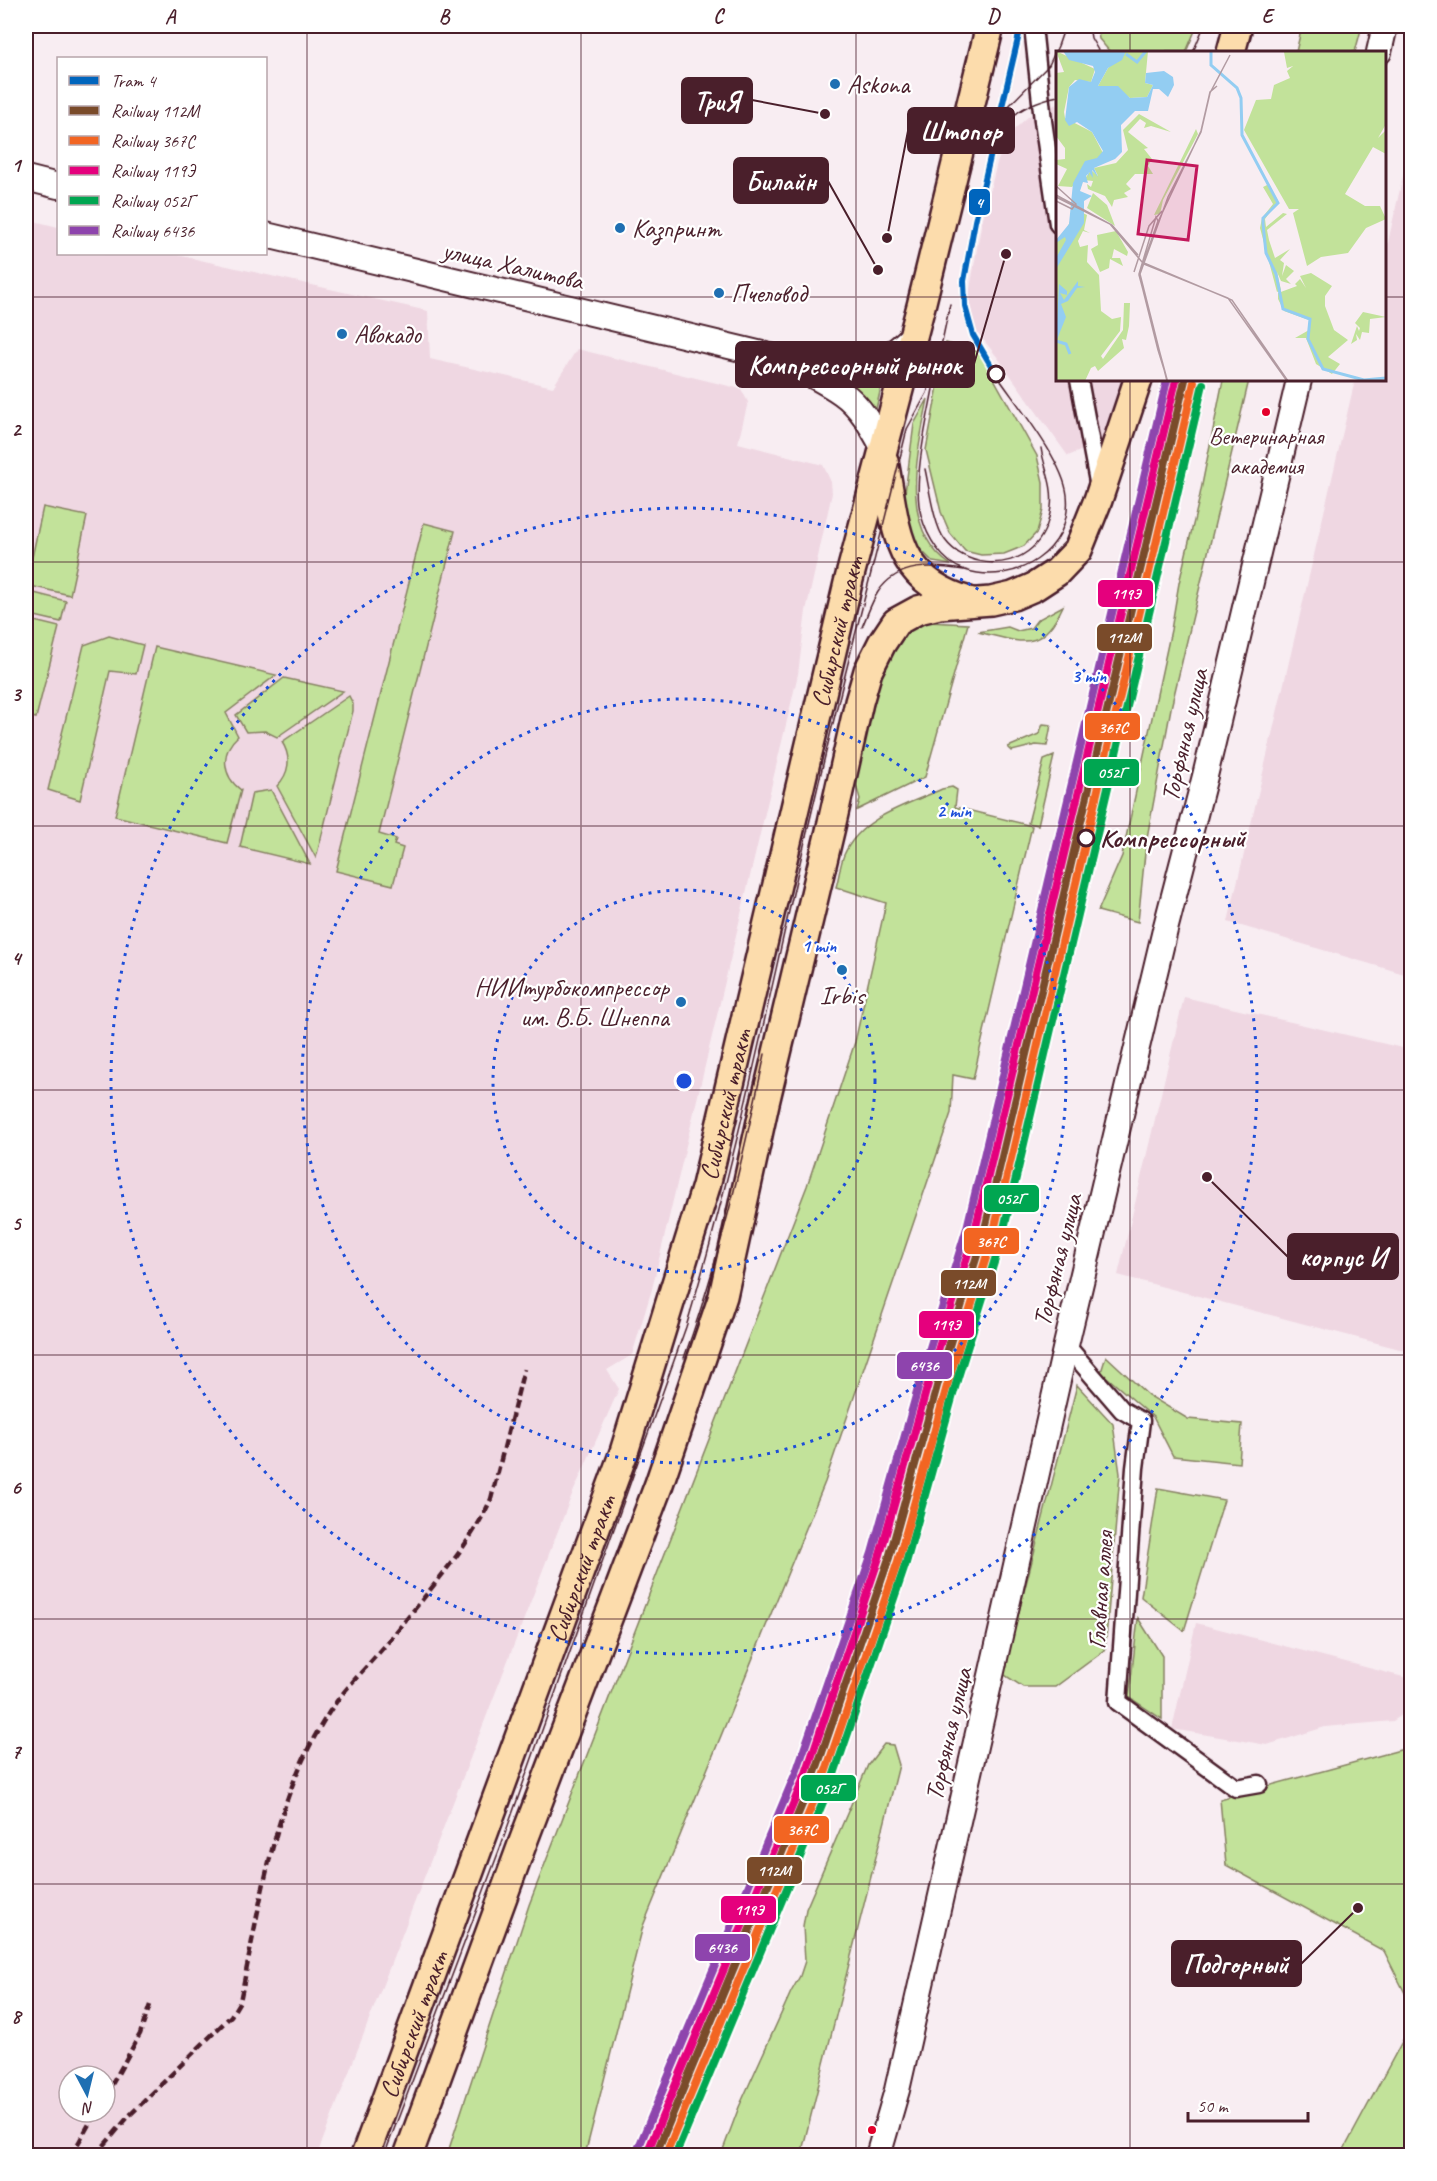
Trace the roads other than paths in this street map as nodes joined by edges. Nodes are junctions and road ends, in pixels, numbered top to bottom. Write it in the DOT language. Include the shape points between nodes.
graph roads {
  1 [pos="990,26"];
  2 [pos="1033,26"];
  3 [pos="1239,26"];
  4 [pos="1385,26"];
  5 [pos="1231,51"];
  6 [pos="1379,51"];
  7 [pos="26,178"];
  8 [pos="57,186"];
  9 [pos="1056,210"];
  10 [pos="267,235"];
  11 [pos="912,337"];
  12 [pos="783,359"];
  13 [pos="1079,381"];
  14 [pos="1138,381"];
  15 [pos="1299,381"];
  16 [pos="883,452"];
  17 [pos="1100,490"];
  18 [pos="972,602"];
  19 [pos="1066,1345"];
  20 [pos="1259,1784"];
  21 [pos="365,2156"];
  22 [pos="408,2156"];
  23 [pos="878,2156"];
  1 -- 11 [label="main road, Сибирский тракт"];
  2 -- 9 [label="street"];
  3 -- 5 [label="main road"];
  4 -- 6 [label="street"];
  7 -- 8 [label="street"];
  10 -- 12 [label="street, улица Халитова"];
  11 -- 12 [label="street" via="873,363 856,366"];
  11 -- 16 [label="main road, Сибирский тракт"];
  12 -- 16 [label="street" via="843,393 864,416"];
  13 -- 17 [label="street"];
  14 -- 17 [label="main road, Сибирский тракт"];
  15 -- 19 [label="street, Торфяная улица"];
  16 -- 18 [label="main road" via="902,549 913,567 935,588"];
  16 -- 21 [label="main road, Сибирский тракт" via="702,1197 624,1452"];
  17 -- 18 [label="main road, Сибирский тракт" via="1078,550 1057,572 1013,596"];
  18 -- 22 [label="main road, Сибирский тракт" via="918,610 896,622 868,671 723,1296 659,1484"];
  19 -- 20 [label="street, Главная аллея" via="1122,1410 1141,1421 1118,1702 1236,1788"];
  19 -- 23 [label="street, Торфяная улица" via="897,2090"];
}
